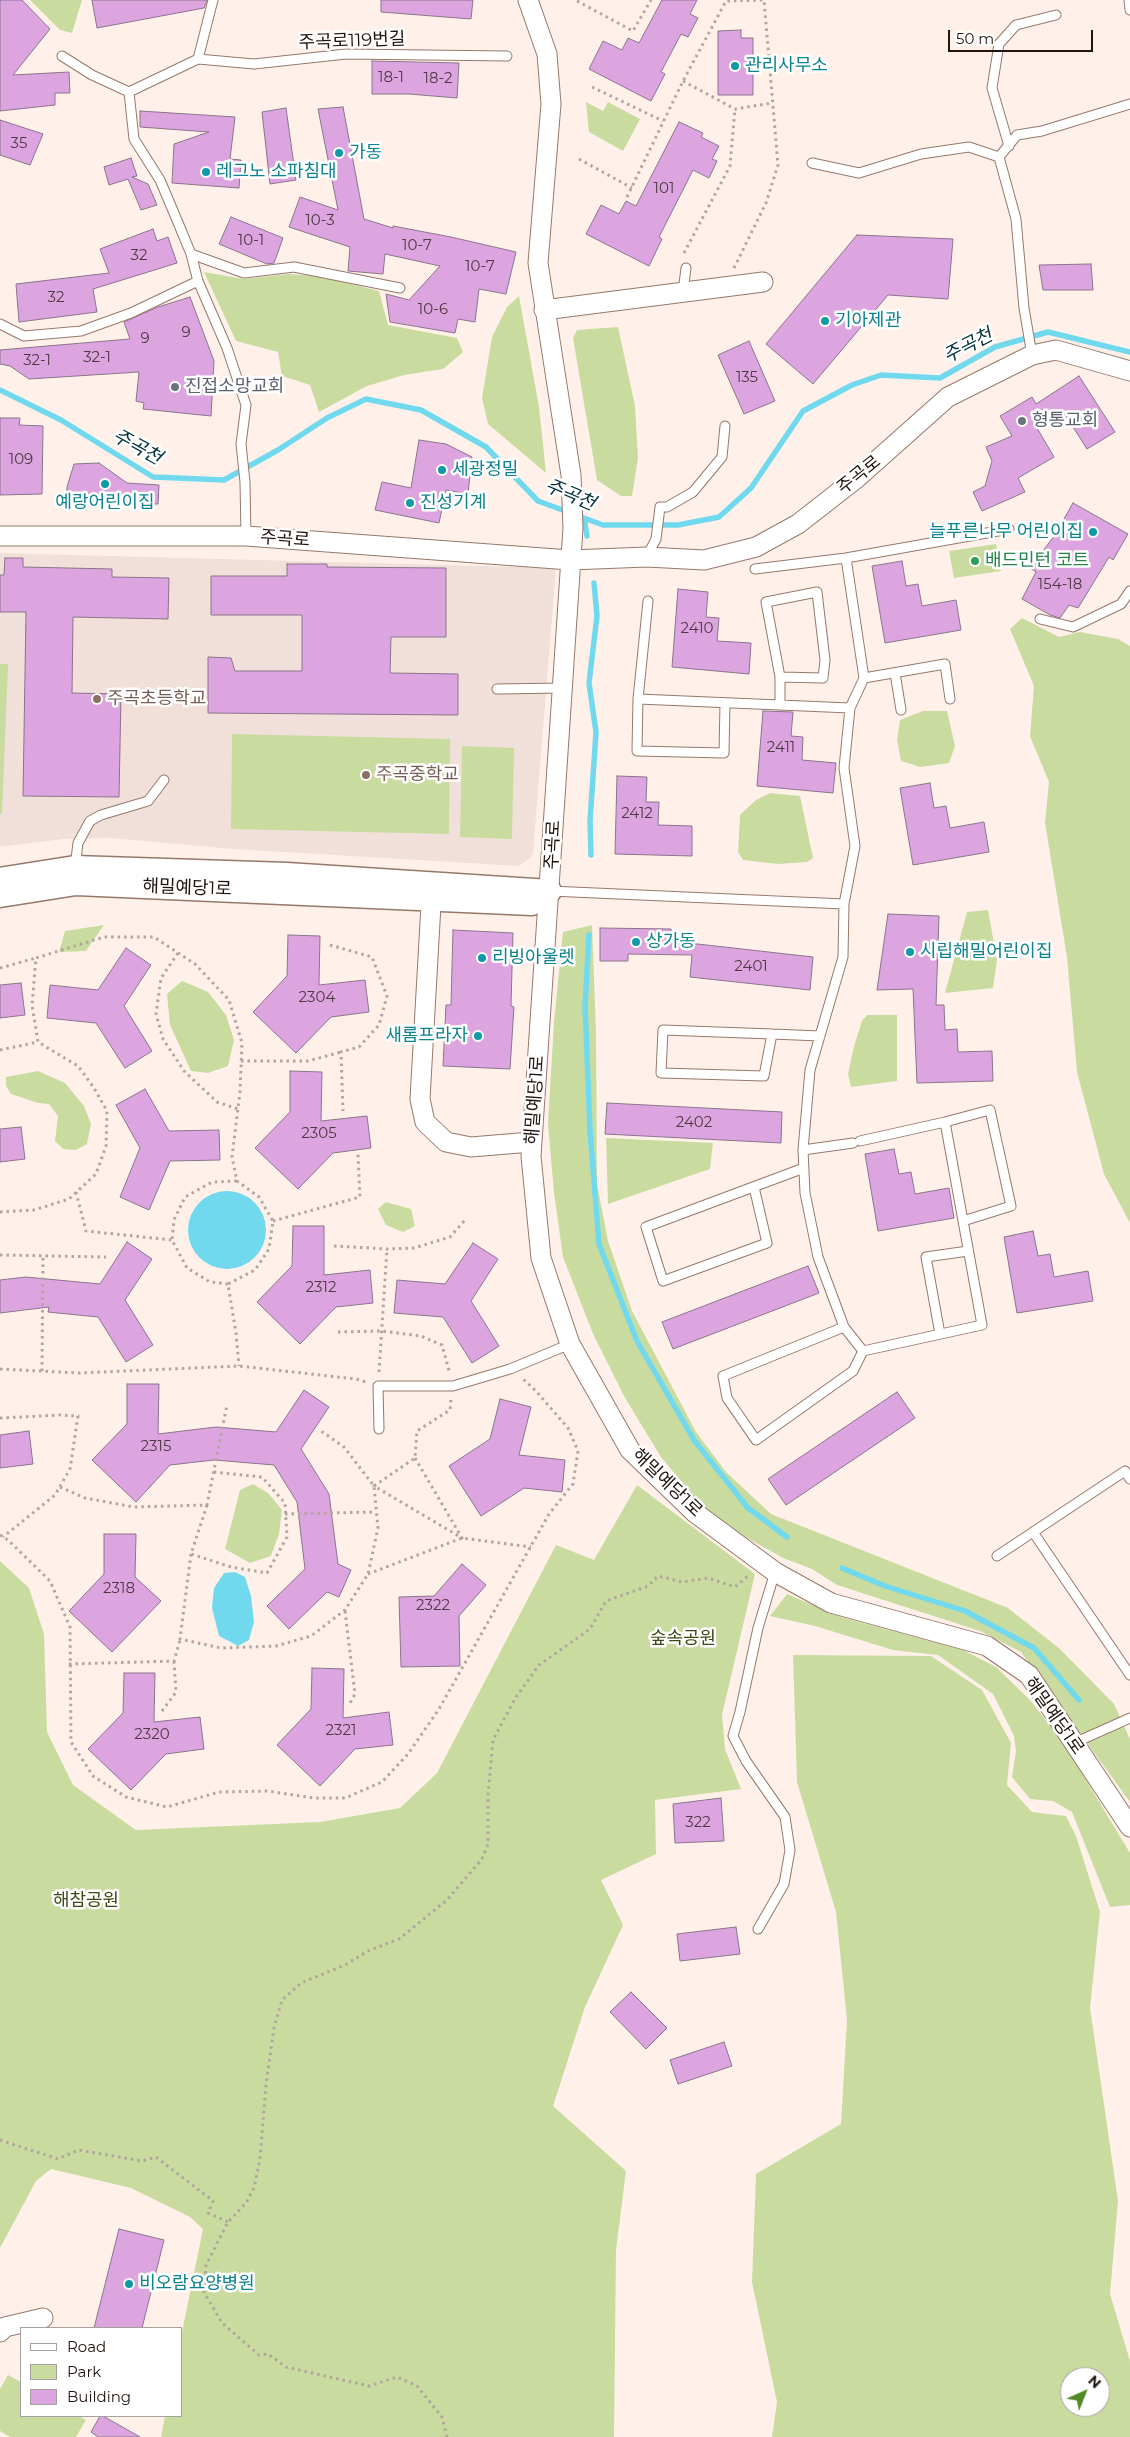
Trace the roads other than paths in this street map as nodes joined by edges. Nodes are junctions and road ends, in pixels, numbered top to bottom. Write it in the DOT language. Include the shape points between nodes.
graph roads {
  1 [pos="213,0"];
  2 [pos="528,0"];
  3 [pos="1129,0"];
  4 [pos="1130,10"];
  5 [pos="1056,15"];
  6 [pos="62,56"];
  7 [pos="507,56"];
  8 [pos="198,59"];
  9 [pos="129,92"];
  10 [pos="1130,104"];
  11 [pos="1009,146"];
  12 [pos="999,157"];
  13 [pos="812,163"];
  14 [pos="191,254"];
  15 [pos="686,268"];
  16 [pos="198,281"];
  17 [pos="762,282"];
  18 [pos="400,288"];
  19 [pos="683,292"];
  20 [pos="544,310"];
  21 [pos="0,324"];
  22 [pos="1032,355"];
  23 [pos="1130,371"];
  24 [pos="725,426"];
  25 [pos="1009,529"];
  26 [pos="0,536"];
  27 [pos="246,536"];
  28 [pos="647,557"];
  29 [pos="846,558"];
  30 [pos="570,560"];
  31 [pos="755,569"];
  32 [pos="1130,590"];
  33 [pos="648,601"];
  34 [pos="1040,619"];
  35 [pos="895,673"];
  36 [pos="780,677"];
  37 [pos="864,678"];
  38 [pos="562,688"];
  39 [pos="497,689"];
  40 [pos="638,699"];
  41 [pos="950,699"];
  42 [pos="725,702"];
  43 [pos="780,705"];
  44 [pos="850,708"];
  45 [pos="901,710"];
  46 [pos="164,780"];
  47 [pos="75,875"];
  48 [pos="0,879"];
  49 [pos="432,890"];
  50 [pos="550,891"];
  51 [pos="0,896"];
  52 [pos="844,904"];
  53 [pos="772,1034"];
  54 [pos="820,1036"];
  55 [pos="945,1122"];
  56 [pos="532,1142"];
  57 [pos="803,1150"];
  58 [pos="804,1168"];
  59 [pos="754,1187"];
  60 [pos="963,1222"];
  61 [pos="968,1251"];
  62 [pos="844,1328"];
  63 [pos="940,1334"];
  64 [pos="570,1344"];
  65 [pos="863,1351"];
  66 [pos="379,1429"];
  67 [pos="1130,1479"];
  68 [pos="1033,1532"];
  69 [pos="996,1556"];
  70 [pos="768,1568"];
  71 [pos="1130,1676"];
  72 [pos="1130,1718"];
  73 [pos="1074,1743"];
  74 [pos="1130,1827"];
  75 [pos="758,1929"];
  76 [pos="43,2318"];
  77 [pos="0,2332"];
  1 -- 8 [label="lane"];
  2 -- 20 [label="street" via="547,54 551,104 538,262"];
  3 -- 4 [label="lane"];
  5 -- 11 [label="lane" via="1016,25 999,44 992,88"];
  6 -- 9 [label="lane" via="92,75"];
  7 -- 8 [label="lane, 주곡로119번길" via="346,54 254,64"];
  8 -- 9 [label="lane"];
  9 -- 14 [label="lane" via="134,139 160,180"];
  10 -- 11 [label="lane" via="1042,131 1017,135"];
  11 -- 12 [label="lane"];
  12 -- 13 [label="lane" via="969,147 921,154 859,173"];
  12 -- 22 [label="lane" via="1016,219"];
  14 -- 16 [label="lane"];
  14 -- 18 [label="lane" via="244,273 294,267"];
  15 -- 19 [label="lane"];
  16 -- 21 [label="lane" via="131,313 81,332 24,336"];
  16 -- 27 [label="lane" via="227,348 246,405 241,444"];
  17 -- 19 [label="street"];
  19 -- 20 [label="street"];
  20 -- 30 [label="street" via="570,475 573,528"];
  22 -- 23 [label="street, 주곡로" via="1056,350"];
  22 -- 28 [label="street, 주곡로" via="948,397 857,478 798,524 756,548 704,560"];
  24 -- 28 [label="lane" via="722,457 693,492 667,507 660,507 656,538"];
  25 -- 29 [label="lane"];
  26 -- 27 [label="street, 주곡로"];
  27 -- 30 [label="street, 주곡로"];
  28 -- 30 [label="street, 주곡로"];
  29 -- 31 [label="lane"];
  29 -- 37 [label="lane"];
  30 -- 38 [label="street, 주곡로"];
  32 -- 34 [label="lane" via="1121,604 1072,628"];
  33 -- 40 [label="lane"];
  35 -- 37 [label="lane"];
  35 -- 41 [label="lane" via="945,664"];
  35 -- 45 [label="lane"];
  36 -- 36 [label="lane" via="766,602 817,592 825,660 823,678"];
  36 -- 43 [label="lane"];
  37 -- 44 [label="lane"];
  38 -- 39 [label="lane"];
  38 -- 50 [label="street, 주곡로"];
  40 -- 42 [label="lane"];
  40 -- 42 [label="lane" via="637,751 724,753"];
  42 -- 43 [label="lane"];
  43 -- 44 [label="lane"];
  44 -- 52 [label="lane" via="844,768 855,846"];
  46 -- 47 [label="lane" via="148,801 90,820 78,843"];
  47 -- 48 [label="street, 해밀예당1로"];
  47 -- 49 [label="street, 해밀예당1로"];
  47 -- 51 [label="street, 해밀예당1로"];
  49 -- 50 [label="street, 해밀예당1로" via="532,904"];
  49 -- 56 [label="street" via="420,1099 425,1122 446,1142 471,1147"];
  50 -- 52 [label="lane"];
  50 -- 56 [label="street, 해밀예당1로"];
  52 -- 54 [label="lane" via="843,957"];
  53 -- 53 [label="lane" via="663,1030 661,1073 764,1076"];
  53 -- 54 [label="lane"];
  54 -- 57 [label="lane" via="810,1070"];
  55 -- 57 [label="lane"];
  55 -- 60 [label="lane"];
  55 -- 60 [label="lane" via="990,1110 1011,1206"];
  56 -- 64 [label="street, 해밀예당1로" via="530,1156 541,1258"];
  57 -- 58 [label="lane"];
  58 -- 59 [label="lane"];
  58 -- 62 [label="lane" via="805,1193 818,1257"];
  59 -- 59 [label="lane" via="646,1227 663,1281 767,1242"];
  60 -- 61 [label="lane"];
  61 -- 63 [label="lane" via="982,1325"];
  61 -- 63 [label="lane" via="926,1257"];
  62 -- 65 [label="lane"];
  62 -- 65 [label="lane" via="723,1376 727,1398 756,1440 853,1371"];
  63 -- 65 [label="lane"];
  64 -- 66 [label="lane" via="510,1369 453,1386 378,1386"];
  64 -- 70 [label="street, 해밀예당1로" via="630,1450 694,1512"];
  67 -- 68 [label="lane" via="1125,1471"];
  68 -- 69 [label="lane"];
  68 -- 71 [label="lane"];
  70 -- 73 [label="street, 해밀예당1로" via="831,1603 987,1646 1029,1675"];
  70 -- 75 [label="lane" via="733,1736 746,1762 786,1817 790,1850 784,1884"];
  72 -- 73 [label="lane"];
  73 -- 74 [label="street, 해밀예당1로"];
  76 -- 77 [label="street" via="5,2327"];
}
